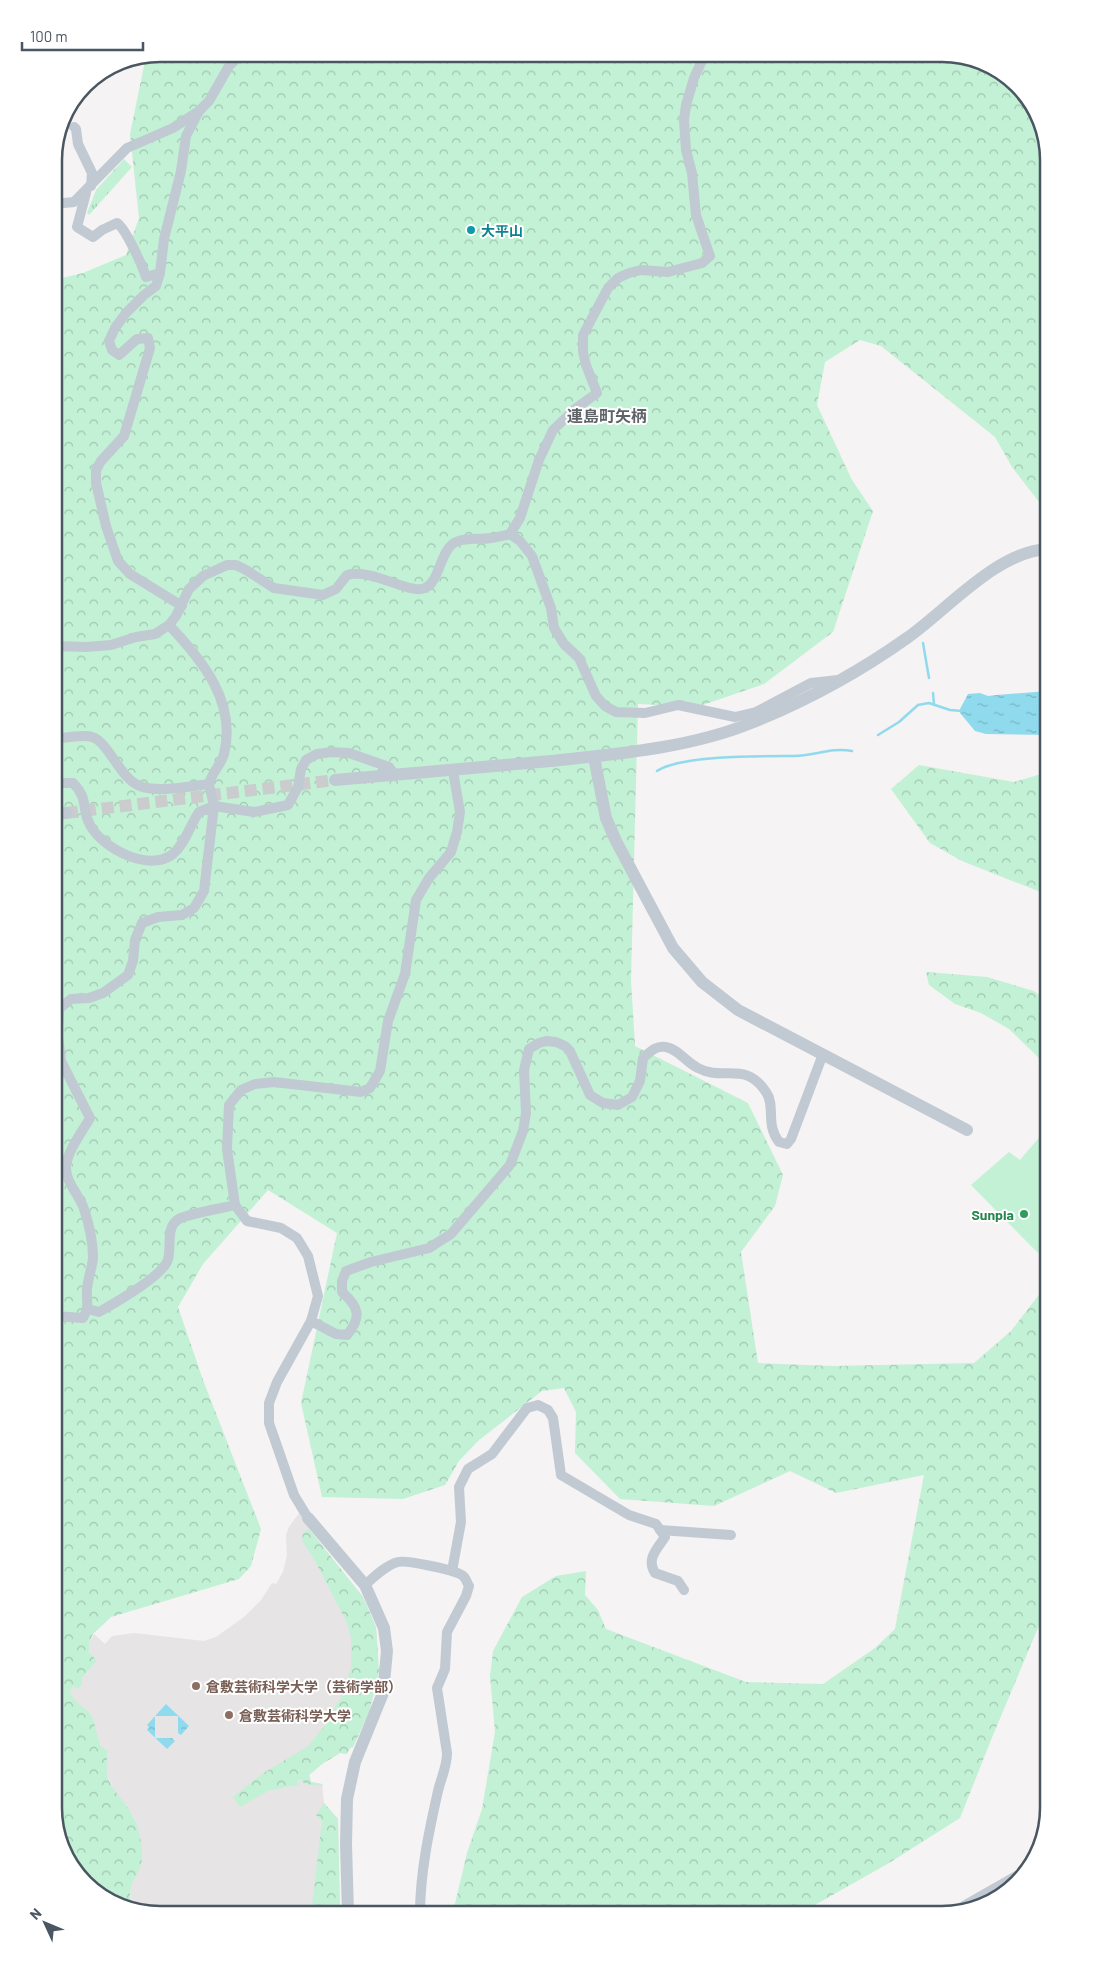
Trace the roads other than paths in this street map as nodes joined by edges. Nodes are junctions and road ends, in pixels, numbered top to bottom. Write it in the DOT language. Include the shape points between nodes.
graph roads {
  1 [pos="232,63"];
  2 [pos="700,63"];
  3 [pos="199,111"];
  4 [pos="74,127"];
  5 [pos="89,188"];
  6 [pos="63,203"];
  7 [pos="160,273"];
  8 [pos="510,534"];
  9 [pos="1040,550"];
  10 [pos="182,606"];
  11 [pos="169,625"];
  12 [pos="63,646"];
  13 [pos="842,679"];
  14 [pos="63,738"];
  15 [pos="594,756"];
  16 [pos="453,771"];
  17 [pos="395,775"];
  18 [pos="336,780"];
  19 [pos="63,782"];
  20 [pos="209,784"];
  21 [pos="214,806"];
  22 [pos="63,1006"];
  23 [pos="823,1054"];
  24 [pos="63,1065"];
  25 [pos="967,1130"];
  26 [pos="235,1205"];
  27 [pos="88,1309"];
  28 [pos="63,1317"];
  29 [pos="311,1321"];
  30 [pos="308,1518"];
  31 [pos="660,1530"];
  32 [pos="731,1535"];
  33 [pos="452,1572"];
  34 [pos="365,1584"];
  35 [pos="684,1590"];
  36 [pos="1002,1884"];
  37 [pos="976,1899"];
  38 [pos="348,1905"];
  39 [pos="421,1905"];
  1 -- 3 [label="street" via="209,101"];
  2 -- 8 [label="street" via="684,120 696,215 710,256 702,263 668,272 641,270 629,273 608,288 583,335 586,365 597,393 553,430 539,460 520,518"];
  3 -- 5 [label="street" via="173,128 127,148"];
  3 -- 7 [label="street" via="186,136"];
  4 -- 5 [label="street" via="92,173"];
  5 -- 6 [label="street" via="74,202"];
  5 -- 7 [label="street" via="77,227 93,237 117,224 137,254 146,277"];
  7 -- 10 [label="street" via="156,286 126,313 109,341 112,350 119,355 137,339 148,338 150,348 124,436 101,461 96,470 96,483 118,561 130,574"];
  8 -- 10 [label="street" via="455,542 431,584 425,588 415,589 356,572 347,575 336,589 324,595 274,588 236,565 203,576 188,589"];
  8 -- 13 [label="street" via="532,556 551,608 554,628 564,644 579,658 596,696 616,712 645,713 678,705 735,717 756,712 812,683"];
  9 -- 13 [label="street" via="1026,553 992,570 907,638"];
  10 -- 11 [label="street"];
  11 -- 12 [label="street" via="155,634 112,645"];
  11 -- 20 [label="street" via="191,648 225,708 225,753"];
  13 -- 15 [label="street" via="732,730 645,750"];
  14 -- 20 [label="street" via="92,736 130,781 142,787 154,789"];
  15 -- 16 [label="street"];
  15 -- 23 [label="street" via="606,818 616,841 673,948 686,965 738,1010"];
  16 -- 17 [label="street"];
  16 -- 26 [label="street" via="460,812 457,832 450,852 416,900 405,974 388,1021 380,1070 370,1088 361,1092 274,1082 255,1084 241,1090 229,1105 227,1140"];
  17 -- 18 [label="street"];
  17 -- 21 [label="street" via="389,767 349,753 316,754 306,760 301,769 298,787 288,805 254,812"];
  19 -- 21 [label="street" via="73,783 82,792 89,824 95,831 123,854 140,861 158,861 172,854 199,812"];
  20 -- 21 [label="street"];
  21 -- 22 [label="street" via="204,890 194,908 182,915 158,917 142,923 128,974 103,993 71,999"];
  23 -- 25 [label="street"];
  23 -- 29 [label="street" via="787,1144 773,1134 768,1094 760,1083 746,1074 708,1073 668,1047 658,1047 643,1058 640,1081 632,1097 618,1105 602,1103 590,1095 570,1051 556,1042 539,1042 529,1049 525,1058 526,1113 510,1165 451,1234 429,1248 346,1271 342,1292 357,1310 354,1327 347,1335 336,1334"];
  24 -- 27 [label="street" via="90,1118 66,1167 68,1181 84,1207 90,1235 93,1259 87,1289"];
  26 -- 27 [label="street" via="178,1219 172,1226 168,1261 160,1270 99,1312"];
  26 -- 29 [label="street" via="247,1220 281,1228 297,1238 308,1256 318,1296"];
  27 -- 28 [label="street" via="83,1318"];
  29 -- 30 [label="street" via="269,1403 271,1431 294,1495"];
  30 -- 34 [label="street"];
  31 -- 32 [label="street"];
  31 -- 33 [label="street" via="656,1524 629,1514 561,1475 553,1418 548,1410 538,1405 527,1408 492,1454 468,1470 459,1487 461,1522"];
  31 -- 35 [label="street" via="665,1537 650,1566 655,1573 678,1581"];
  33 -- 34 [label="street" via="398,1562"];
  33 -- 39 [label="street" via="463,1576 469,1586 447,1632 444,1669 437,1688 448,1754 424,1867"];
  34 -- 38 [label="street" via="384,1628 386,1672 383,1693 355,1762 347,1799"];
  36 -- 37 [label="street"];
}
